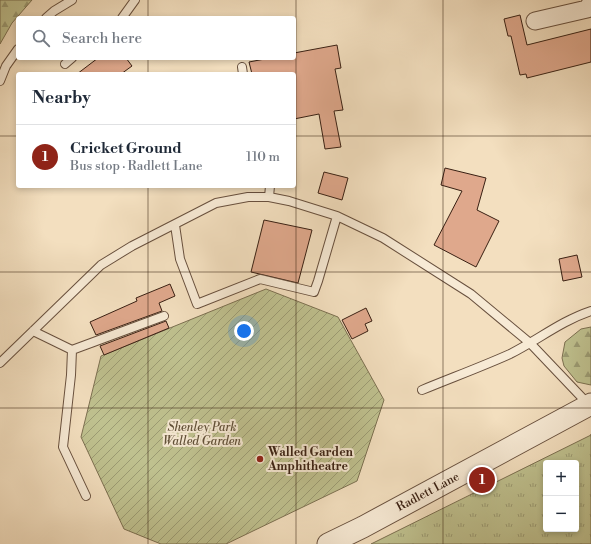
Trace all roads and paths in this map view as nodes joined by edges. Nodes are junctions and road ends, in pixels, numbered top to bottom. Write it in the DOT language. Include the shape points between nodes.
graph roads {
  1 [pos="72,0"];
  2 [pos="135,0"];
  3 [pos="591,2"];
  4 [pos="48,16"];
  5 [pos="123,16"];
  6 [pos="535,20"];
  7 [pos="16,52"];
  8 [pos="70,60"];
  9 [pos="65,64"];
  10 [pos="0,80"];
  11 [pos="270,188"];
  12 [pos="269,197"];
  13 [pos="337,216"];
  14 [pos="175,225"];
  15 [pos="591,311"];
  16 [pos="164,316"];
  17 [pos="33,331"];
  18 [pos="530,343"];
  19 [pos="72,350"];
  20 [pos="0,364"];
  21 [pos="422,390"];
  22 [pos="590,405"];
  23 [pos="86,496"];
  24 [pos="328,544"];
  1 -- 4 [label="lane"];
  2 -- 5 [label="lane"];
  3 -- 6 [label="street" via="587,9"];
  7 -- 10 [label="lane"];
  8 -- 9 [label="lane"];
  11 -- 12 [label="lane"];
  12 -- 13 [label="lane"];
  12 -- 14 [label="lane" via="248,197 216,203"];
  13 -- 14 [label="lane" via="314,292 260,279 198,304 180,259"];
  13 -- 18 [label="lane" via="382,238 471,294"];
  14 -- 17 [label="lane" via="101,265"];
  15 -- 18 [label="lane" via="558,325"];
  16 -- 19 [label="lane"];
  17 -- 19 [label="lane"];
  17 -- 20 [label="lane"];
  18 -- 21 [label="lane"];
  18 -- 22 [label="lane"];
  19 -- 23 [label="lane" via="62,446"];
  22 -- 24 [label="street, Radlett Lane"];
}
